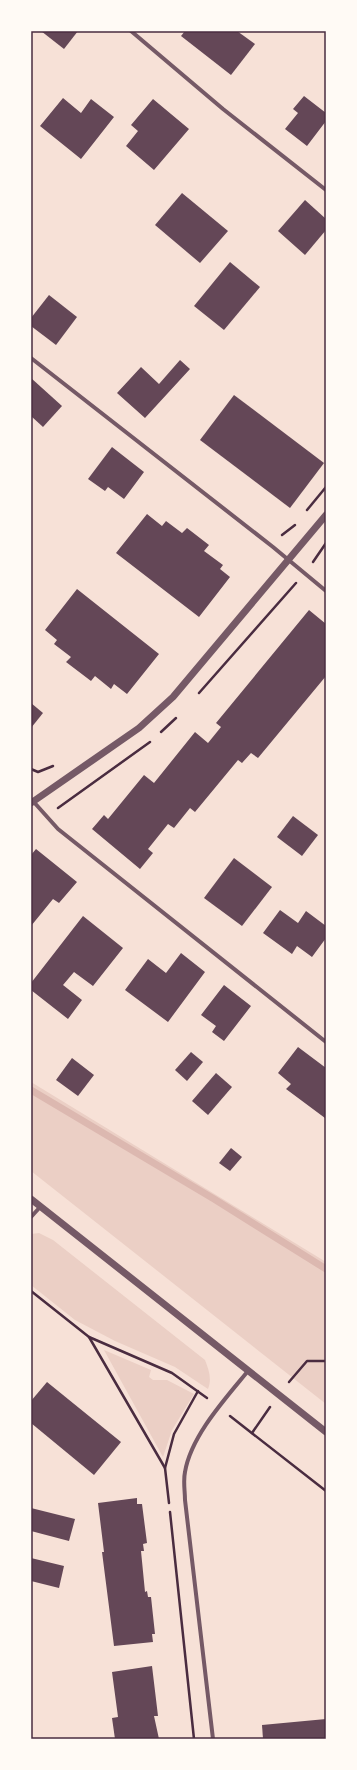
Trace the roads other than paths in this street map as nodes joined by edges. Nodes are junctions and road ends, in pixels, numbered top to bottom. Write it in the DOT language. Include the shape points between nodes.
graph roads {
  1 [pos="131,31"];
  2 [pos="326,190"];
  3 [pos="31,358"];
  4 [pos="326,515"];
  5 [pos="289,560"];
  6 [pos="326,591"];
  7 [pos="32,801"];
  8 [pos="326,1042"];
  9 [pos="31,1199"];
  10 [pos="40,1206"];
  11 [pos="31,1217"];
  12 [pos="248,1372"];
  13 [pos="326,1432"];
  14 [pos="213,1739"];
  1 -- 2 [label="street" via="223,109"];
  3 -- 5 [label="street"];
  4 -- 5 [label="street"];
  5 -- 6 [label="street"];
  5 -- 7 [label="street" via="173,697 139,728"];
  7 -- 8 [label="street" via="58,829"];
  9 -- 10 [label="street"];
  10 -- 11 [label="street"];
  10 -- 12 [label="street"];
  12 -- 13 [label="street"];
  12 -- 14 [label="street" via="219,1407 196,1442 185,1472 185,1500"];
}
